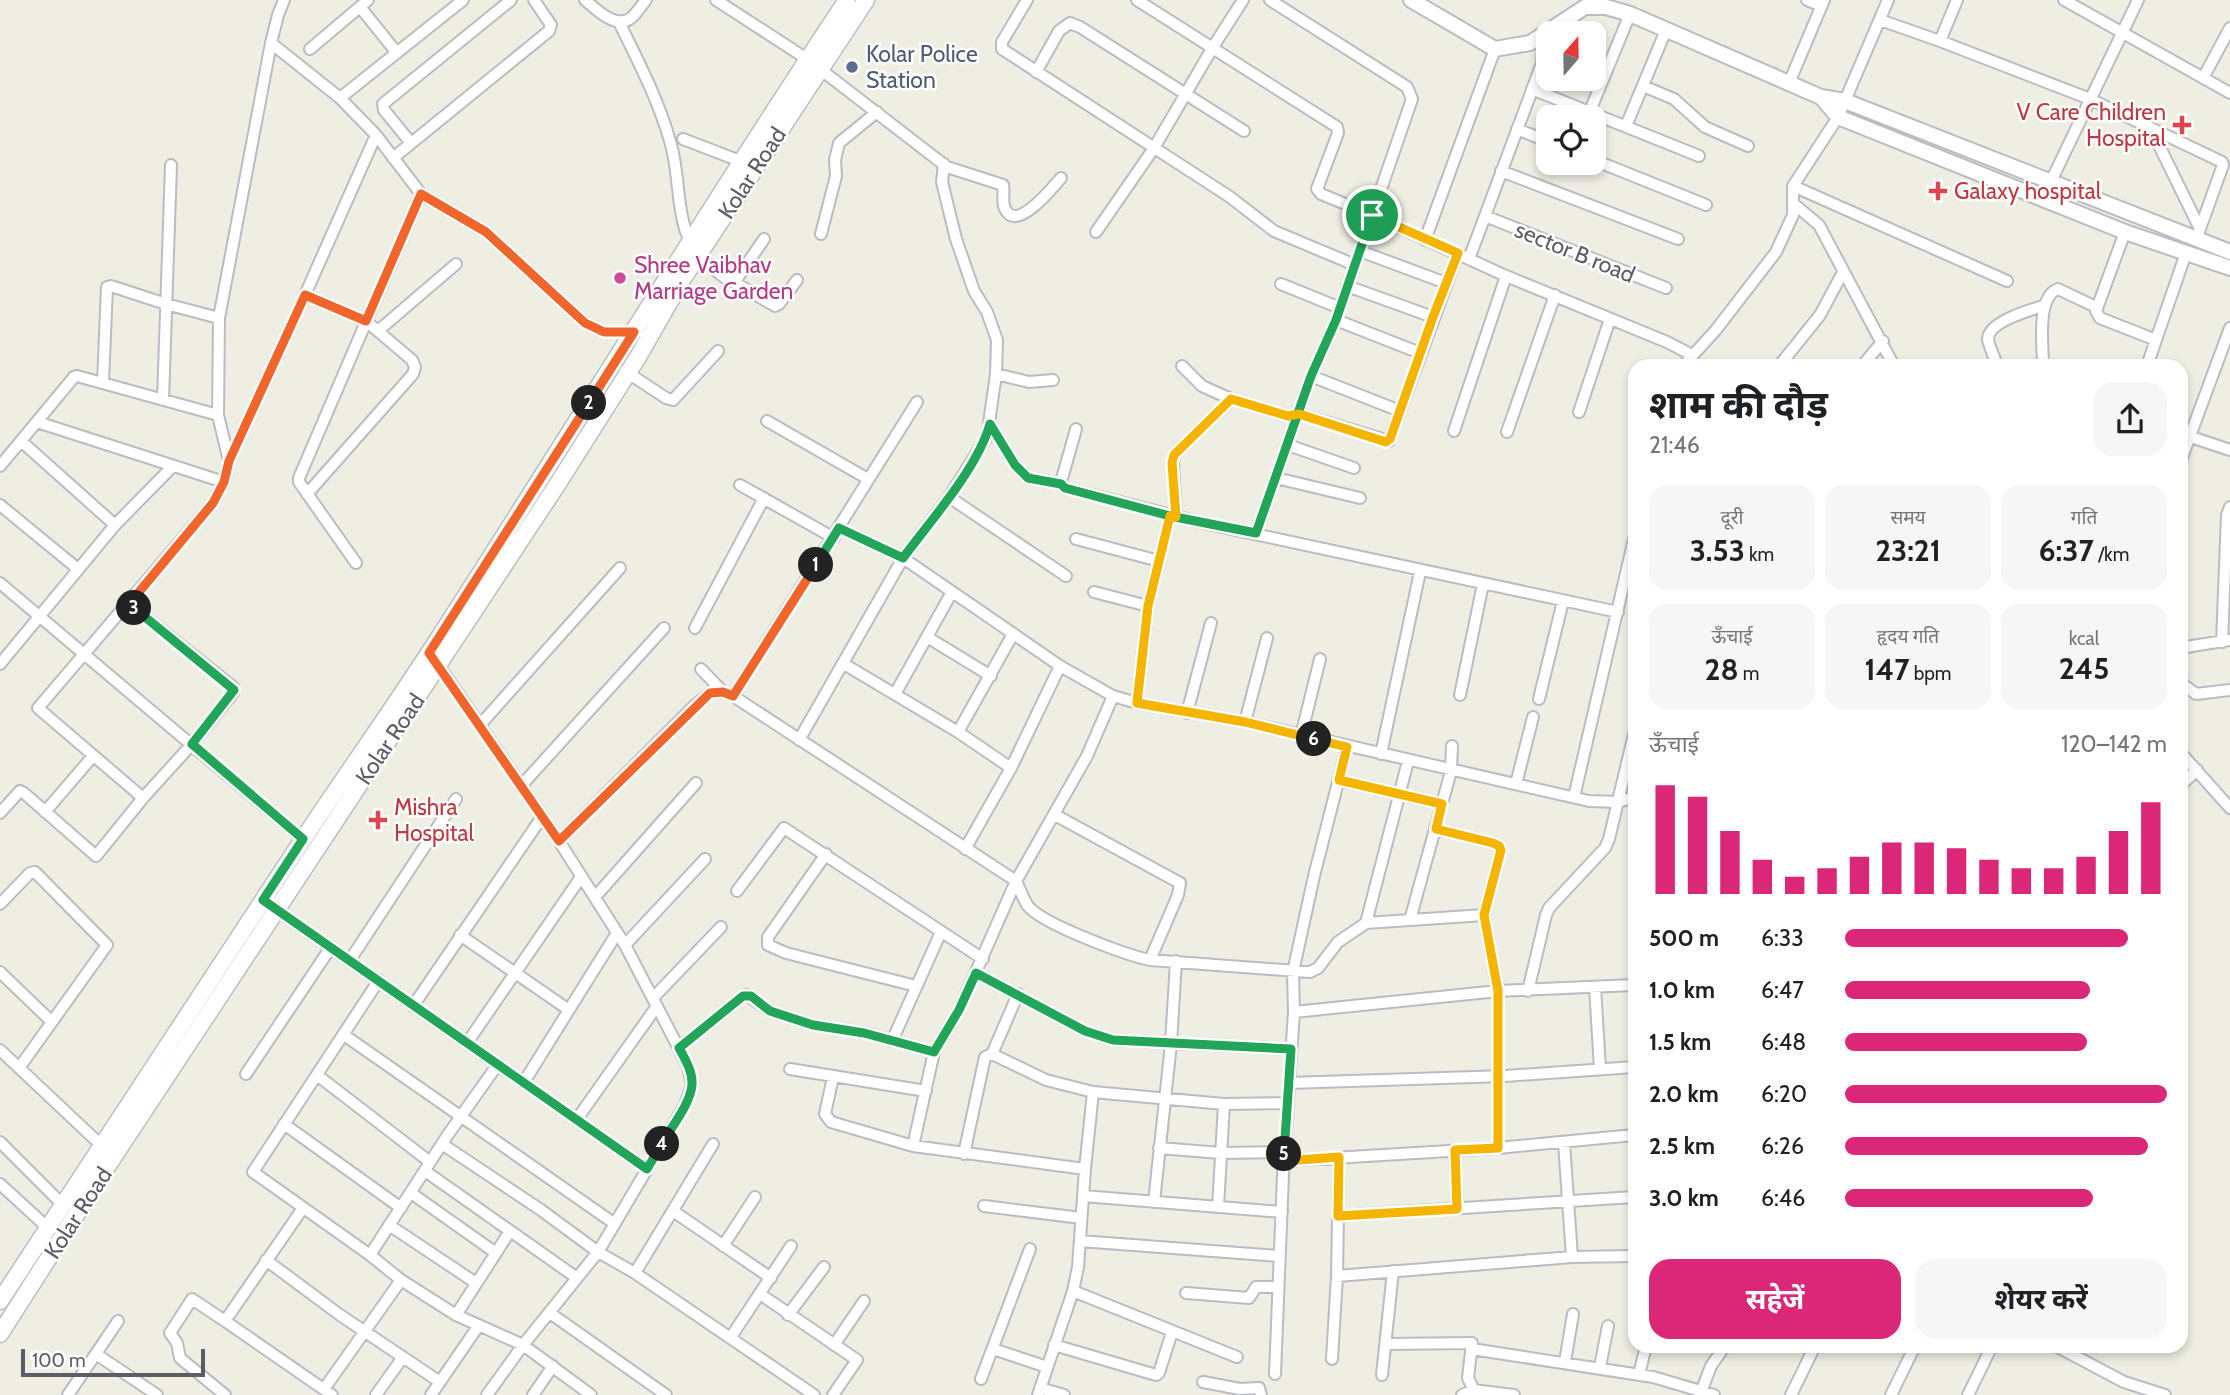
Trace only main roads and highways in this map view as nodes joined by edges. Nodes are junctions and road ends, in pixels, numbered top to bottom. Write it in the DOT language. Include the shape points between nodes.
graph roads {
  1 [pos="847,0"];
  2 [pos="866,0"];
  3 [pos="814,64"];
  4 [pos="434,659"];
  5 [pos="0,1301"];
  6 [pos="0,1334"];
  1 -- 3 [label="main road, Kolar Road"];
  2 -- 3 [label="main road, Kolar Road"];
  3 -- 4 [label="main road, Kolar Road" via="628,374"];
  3 -- 4 [label="main road, Kolar Road" via="740,161"];
  4 -- 5 [label="main road, Kolar Road" via="303,839"];
  4 -- 6 [label="main road, Kolar Road" via="278,910"];
}
